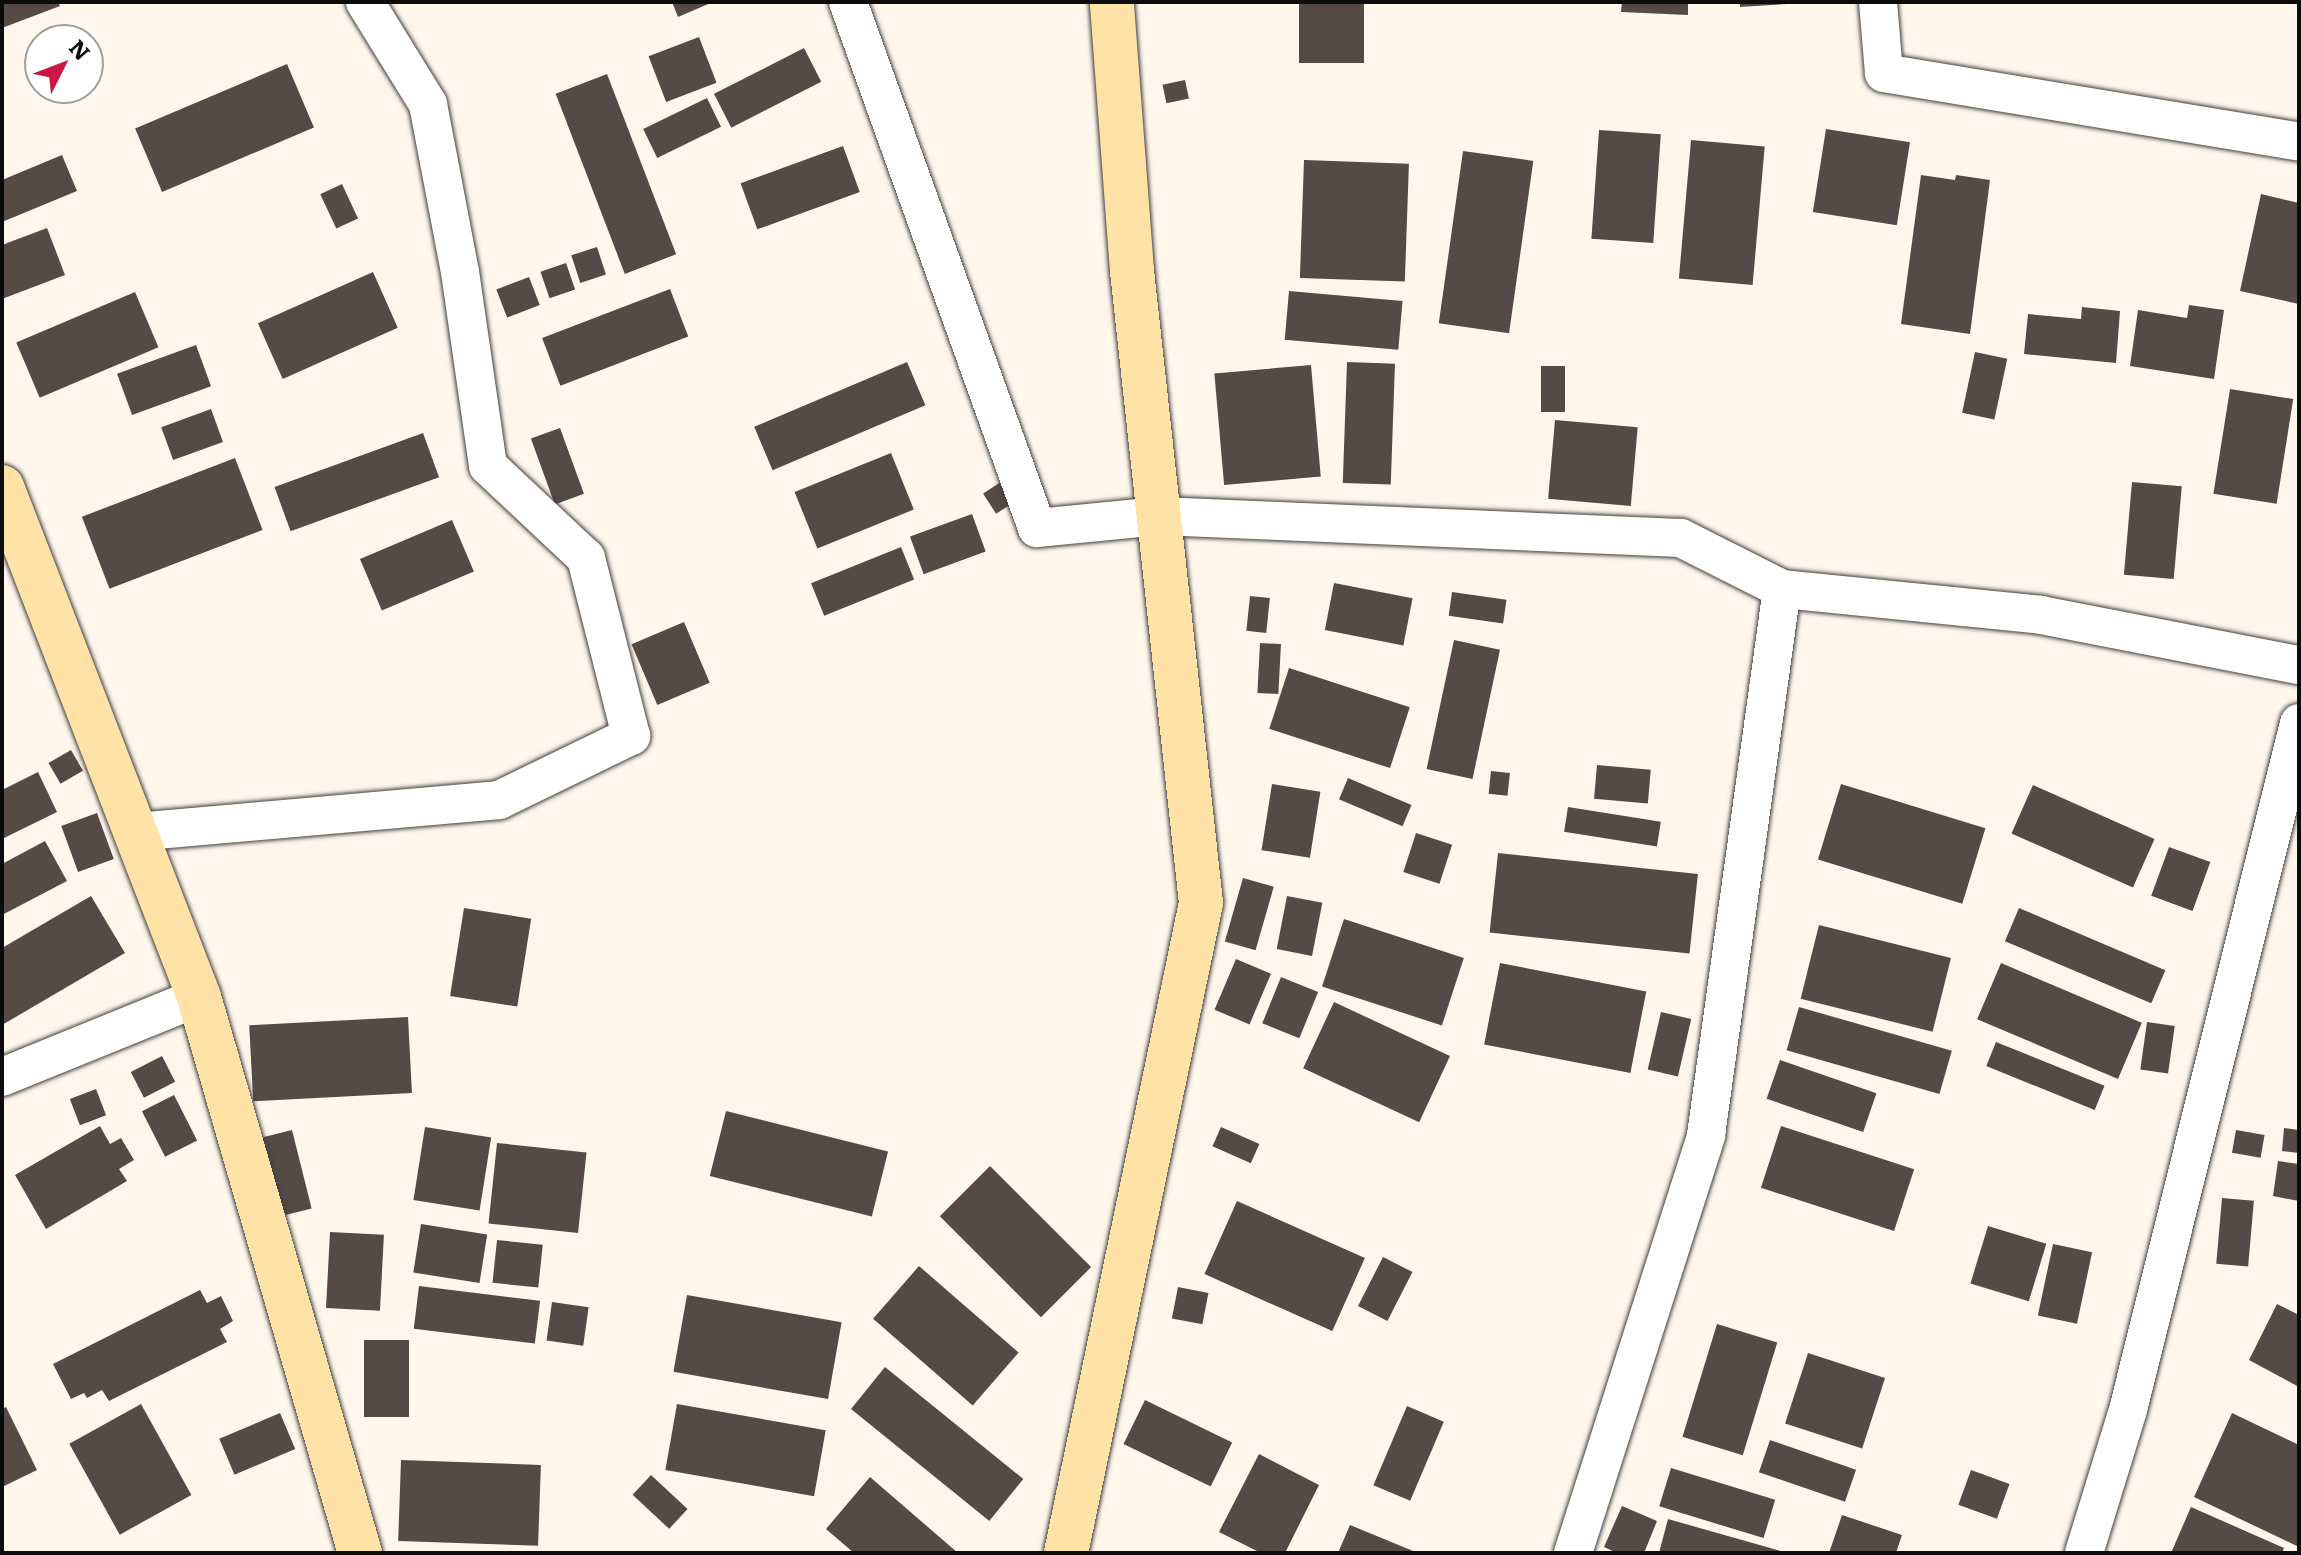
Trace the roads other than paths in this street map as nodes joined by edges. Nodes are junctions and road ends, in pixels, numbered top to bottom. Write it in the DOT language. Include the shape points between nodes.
graph roads {
  1 [pos="365,2"];
  2 [pos="848,2"];
  3 [pos="1112,2"];
  4 [pos="1878,2"];
  5 [pos="2299,142"];
  6 [pos="2,487"];
  7 [pos="1159,516"];
  8 [pos="1782,589"];
  9 [pos="2299,665"];
  10 [pos="2299,723"];
  11 [pos="135,832"];
  12 [pos="199,997"];
  13 [pos="2,1077"];
  14 [pos="360,1553"];
  15 [pos="1066,1553"];
  16 [pos="1573,1553"];
  17 [pos="2084,1553"];
  1 -- 11 [label="street" via="428,104 460,272 488,466 586,558 631,736 499,800"];
  2 -- 7 [label="street" via="1037,528"];
  3 -- 7 [label="street" via="1132,271"];
  4 -- 5 [label="street" via="1884,73"];
  6 -- 11 [label="street"];
  7 -- 8 [label="street" via="1681,538"];
  7 -- 15 [label="street" via="1201,903"];
  8 -- 9 [label="street" via="2041,615"];
  8 -- 16 [label="street" via="1706,1135"];
  10 -- 17 [label="street" via="2128,1410"];
  11 -- 12 [label="street"];
  12 -- 13 [label="street"];
  12 -- 14 [label="street"];
}
